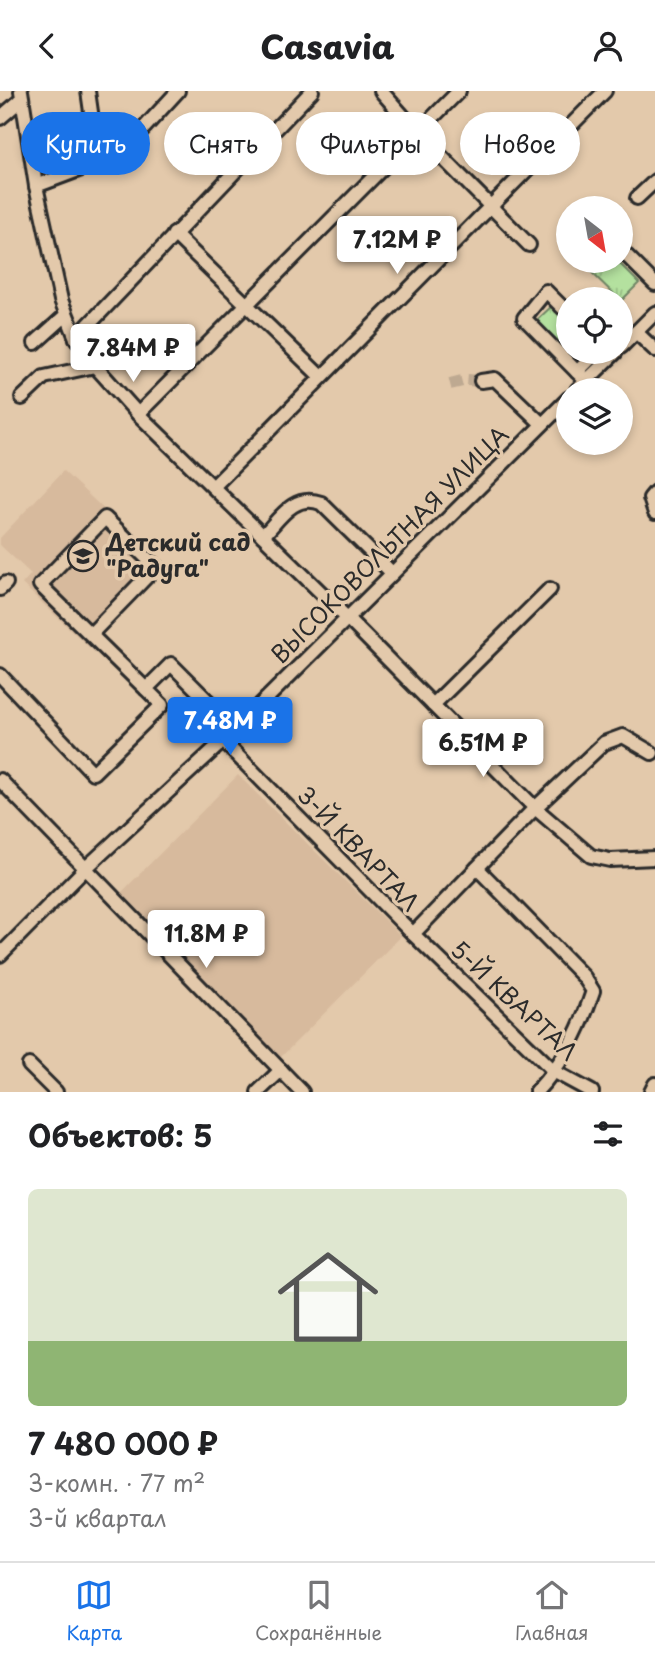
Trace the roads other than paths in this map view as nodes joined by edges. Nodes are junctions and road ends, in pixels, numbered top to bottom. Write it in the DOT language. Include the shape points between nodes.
graph roads {
  1 [pos="88,91"];
  2 [pos="178,91"];
  3 [pos="312,91"];
  4 [pos="381,91"];
  5 [pos="459,91"];
  6 [pos="605,91"];
  7 [pos="21,95"];
  8 [pos="91,112"];
  9 [pos="400,112"];
  10 [pos="438,112"];
  11 [pos="0,118"];
  12 [pos="150,121"];
  13 [pos="446,162"];
  14 [pos="63,175"];
  15 [pos="376,175"];
  16 [pos="655,181"];
  17 [pos="36,186"];
  18 [pos="637,198"];
  19 [pos="489,207"];
  20 [pos="174,234"];
  21 [pos="529,245"];
  22 [pos="634,263"];
  23 [pos="655,284"];
  24 [pos="556,301"];
  25 [pos="247,305"];
  26 [pos="655,313"];
  27 [pos="66,315"];
  28 [pos="636,332"];
  29 [pos="633,335"];
  30 [pos="76,338"];
  31 [pos="35,343"];
  32 [pos="655,350"];
  33 [pos="556,354"];
  34 [pos="565,364"];
  35 [pos="599,364"];
  36 [pos="95,366"];
  37 [pos="321,377"];
  38 [pos="577,378"];
  39 [pos="583,378"];
  40 [pos="481,381"];
  41 [pos="23,398"];
  42 [pos="556,411"];
  43 [pos="138,414"];
  44 [pos="542,424"];
  45 [pos="213,487"];
  46 [pos="655,492"];
  47 [pos="655,513"];
  48 [pos="263,536"];
  49 [pos="392,573"];
  50 [pos="550,589"];
  51 [pos="347,618"];
  52 [pos="91,634"];
  53 [pos="0,675"];
  54 [pos="146,689"];
  55 [pos="433,705"];
  56 [pos="236,729"];
  57 [pos="223,741"];
  58 [pos="652,753"];
  59 [pos="0,780"];
  60 [pos="535,808"];
  61 [pos="655,858"];
  62 [pos="86,867"];
  63 [pos="477,868"];
  64 [pos="413,935"];
  65 [pos="0,955"];
  66 [pos="29,1065"];
  67 [pos="281,1070"];
  68 [pos="555,1072"];
  69 [pos="655,1084"];
  70 [pos="56,1092"];
  71 [pos="258,1092"];
  72 [pos="302,1092"];
  73 [pos="536,1092"];
  74 [pos="592,1092"];
  75 [pos="650,1092"];
  1 -- 8 [label="street"];
  2 -- 12 [label="street"];
  3 -- 20 [label="street"];
  4 -- 9 [label="street"];
  5 -- 10 [label="street"];
  6 -- 19 [label="street"];
  7 -- 11 [label="street"];
  7 -- 17 [label="street"];
  13 -- 19 [label="street"];
  14 -- 17 [label="street"];
  15 -- 25 [label="street"];
  16 -- 18 [label="street"];
  17 -- 27 [label="street"];
  19 -- 21 [label="street"];
  19 -- 37 [label="street"];
  20 -- 25 [label="street"];
  20 -- 30 [label="street"];
  22 -- 23 [label="street"];
  24 -- 33 [label="street" via="546,291 524,318"];
  25 -- 37 [label="street"];
  25 -- 43 [label="street"];
  26 -- 28 [label="street"];
  27 -- 30 [label="street"];
  27 -- 31 [label="street"];
  28 -- 29 [label="street"];
  28 -- 32 [label="street"];
  30 -- 36 [label="street"];
  34 -- 38 [label="street"];
  35 -- 39 [label="street"];
  36 -- 41 [label="street" via="44,377"];
  36 -- 43 [label="street"];
  37 -- 45 [label="street"];
  40 -- 44 [label="street" via="495,379"];
  42 -- 44 [label="street, ВЫСОКОВОЛЬТНАЯ УЛИЦА"];
  43 -- 45 [label="street"];
  44 -- 49 [label="street, ВЫСОКОВОЛЬТНАЯ УЛИЦА"];
  45 -- 48 [label="street"];
  46 -- 47 [label="street" via="650,498"];
  48 -- 49 [label="street" via="300,500 311,499 321,503"];
  48 -- 51 [label="street"];
  49 -- 51 [label="street, ВЫСОКОВОЛЬТНАЯ УЛИЦА"];
  50 -- 55 [label="street"];
  51 -- 55 [label="street"];
  51 -- 56 [label="street, ВЫСОКОВОЛЬТНАЯ УЛИЦА"];
  52 -- 52 [label="street" via="40,585 104,517 156,567"];
  52 -- 54 [label="street"];
  53 -- 54 [label="street" via="93,772 162,705"];
  54 -- 56 [label="street" via="171,664"];
  55 -- 60 [label="street"];
  56 -- 57 [label="street, ВЫСОКОВОЛЬТНАЯ УЛИЦА"];
  57 -- 62 [label="street, ВЫСОКОВОЛЬТНАЯ УЛИЦА"];
  57 -- 64 [label="street, 3-Й КВАРТАЛ"];
  58 -- 60 [label="street, 3-Й КВАРТАЛ" via="623,736 604,743"];
  59 -- 62 [label="street"];
  60 -- 61 [label="street" via="591,856"];
  60 -- 63 [label="street, 3-Й КВАРТАЛ"];
  62 -- 65 [label="street, ВЫСОКОВОЛЬТНАЯ УЛИЦА"];
  62 -- 67 [label="street"];
  63 -- 64 [label="street, 3-Й КВАРТАЛ"];
  63 -- 68 [label="street" via="593,991 579,1032"];
  64 -- 68 [label="street, 5-Й КВАРТАЛ"];
  66 -- 70 [label="street"];
  67 -- 71 [label="street"];
  67 -- 72 [label="street"];
  68 -- 73 [label="street"];
  68 -- 74 [label="street, 5-Й КВАРТАЛ"];
  69 -- 75 [label="street"];
}
